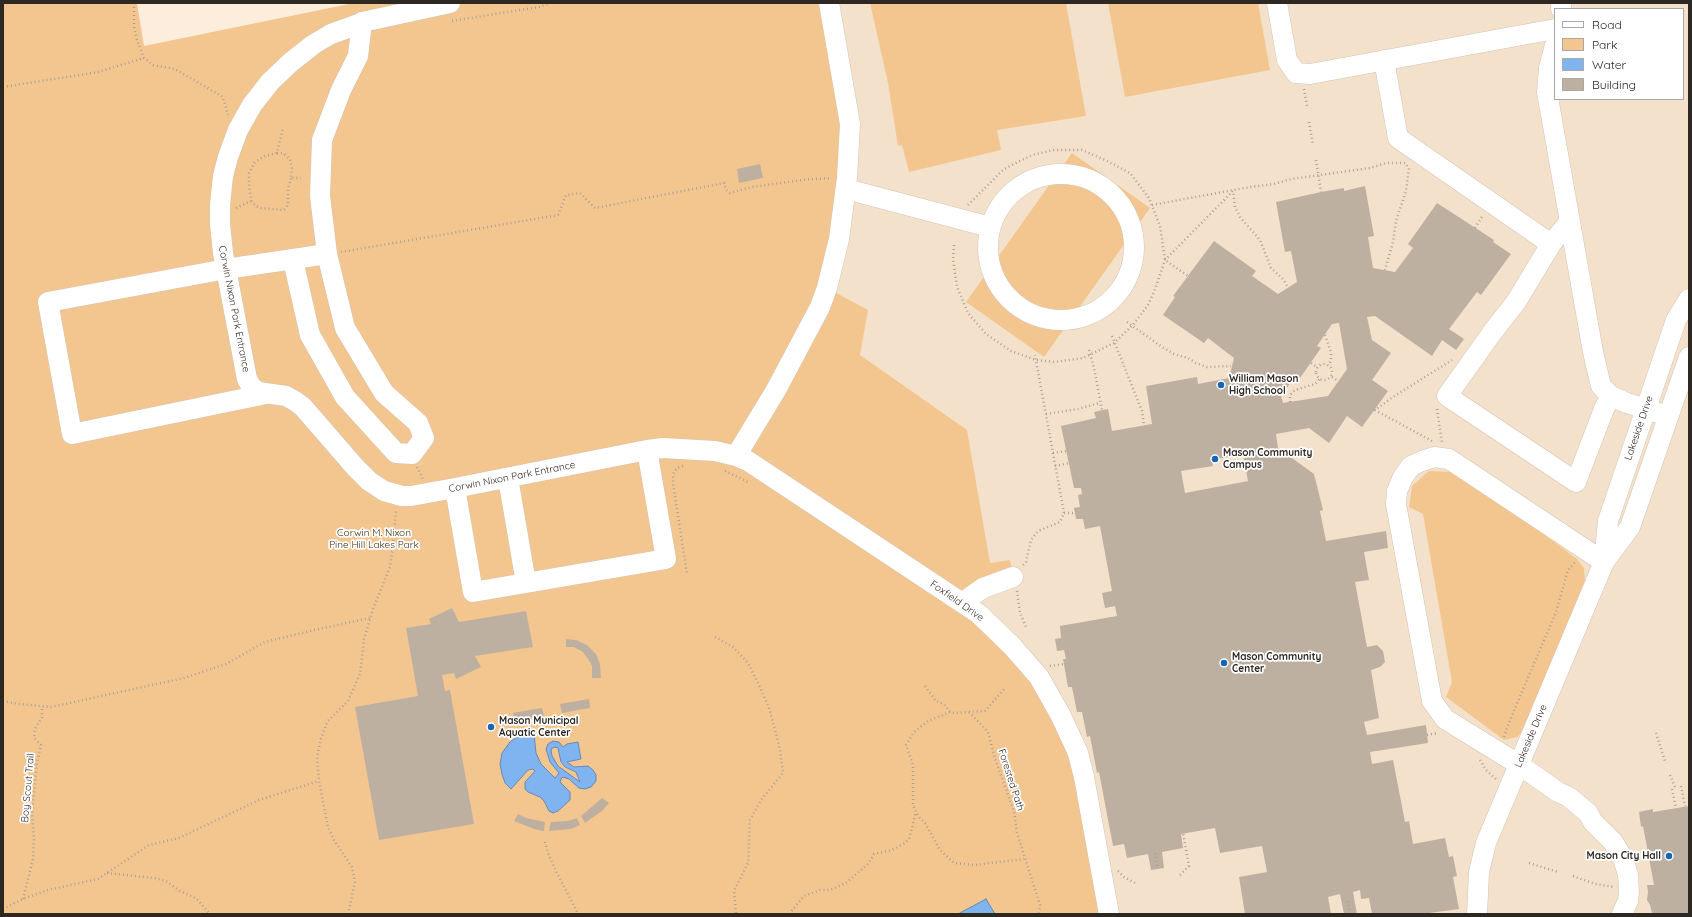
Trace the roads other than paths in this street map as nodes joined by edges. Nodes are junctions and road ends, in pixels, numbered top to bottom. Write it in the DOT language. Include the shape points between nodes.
graph roads {
  1 [pos="829,3"];
  2 [pos="1277,3"];
  3 [pos="450,12"];
  4 [pos="362,22"];
  5 [pos="1554,29"];
  6 [pos="1554,49"];
  7 [pos="1384,60"];
  8 [pos="840,183"];
  9 [pos="1570,221"];
  10 [pos="990,227"];
  11 [pos="1551,244"];
  12 [pos="327,254"];
  13 [pos="293,260"];
  14 [pos="226,269"];
  15 [pos="1689,299"];
  16 [pos="1689,357"];
  17 [pos="266,394"];
  18 [pos="1611,396"];
  19 [pos="1646,409"];
  20 [pos="1668,416"];
  21 [pos="655,449"];
  22 [pos="736,456"];
  23 [pos="508,478"];
  24 [pos="455,488"];
  25 [pos="1604,562"];
  26 [pos="1017,578"];
  27 [pos="526,583"];
  28 [pos="962,603"];
  29 [pos="1518,764"];
  30 [pos="1109,914"];
  31 [pos="1477,914"];
  32 [pos="1622,914"];
  1 -- 8 [label="street" via="850,124"];
  2 -- 7 [label="street" via="1287,60 1296,73 1310,74"];
  3 -- 4 [label="street, Corwin Nixon Park Entrance"];
  4 -- 12 [label="street" via="358,56 340,90 322,140 320,196"];
  4 -- 14 [label="street, Corwin Nixon Park Entrance" via="331,34 291,62 258,97 238,130 225,170 220,205"];
  5 -- 7 [label="street"];
  6 -- 9 [label="street" via="1547,92"];
  7 -- 11 [label="street" via="1398,138"];
  8 -- 10 [label="street"];
  8 -- 22 [label="street" via="839,239 820,307 776,390"];
  9 -- 11 [label="street"];
  9 -- 18 [label="street" via="1597,370 1601,386"];
  10 -- 10 [label="street" via="987,251 996,281 1004,294 1022,309 1044,318 1068,320 1091,314 1111,301 1125,283 1133,260 1134,238 1128,216 1116,198 1098,183 1078,175 1055,173 1033,178 1014,190 999,207"];
  11 -- 18 [label="street" via="1516,302 1447,396 1576,482"];
  12 -- 13 [label="street"];
  12 -- 13 [label="street" via="345,328 384,393 418,423 424,438 412,454 396,453 345,397 310,335"];
  13 -- 14 [label="street"];
  14 -- 17 [label="street, Corwin Nixon Park Entrance" via="247,379 258,392"];
  14 -- 17 [label="street" via="48,302 72,434"];
  15 -- 19 [label="street, Lakeside Drive" via="1676,320"];
  16 -- 20 [label="street, Lakeside Drive"];
  17 -- 24 [label="street, Corwin Nixon Park Entrance" via="286,396 295,400 355,467 384,491 411,496"];
  18 -- 19 [label="street"];
  19 -- 20 [label="street"];
  19 -- 25 [label="street, Lakeside Drive" via="1608,521"];
  20 -- 25 [label="street, Lakeside Drive" via="1630,527"];
  21 -- 22 [label="street, Foxfield Drive" via="715,451"];
  21 -- 23 [label="street, Corwin Nixon Park Entrance"];
  21 -- 27 [label="street" via="666,559"];
  22 -- 28 [label="street, Foxfield Drive" via="748,461"];
  23 -- 24 [label="street, Corwin Nixon Park Entrance"];
  23 -- 27 [label="street"];
  24 -- 27 [label="street" via="473,592"];
  25 -- 29 [label="street, Lakeside Drive"];
  25 -- 29 [label="street" via="1450,460 1434,457 1411,466 1397,491 1396,504 1432,701 1445,718"];
  26 -- 28 [label="street" via="983,588"];
  28 -- 30 [label="street, Foxfield Drive" via="979,614 1019,653 1039,677 1061,716 1078,753 1084,777"];
  29 -- 31 [label="street, Lakeside Drive" via="1486,843 1479,872"];
  29 -- 32 [label="street" via="1579,805 1613,842 1623,858 1628,875 1628,901"];
}
